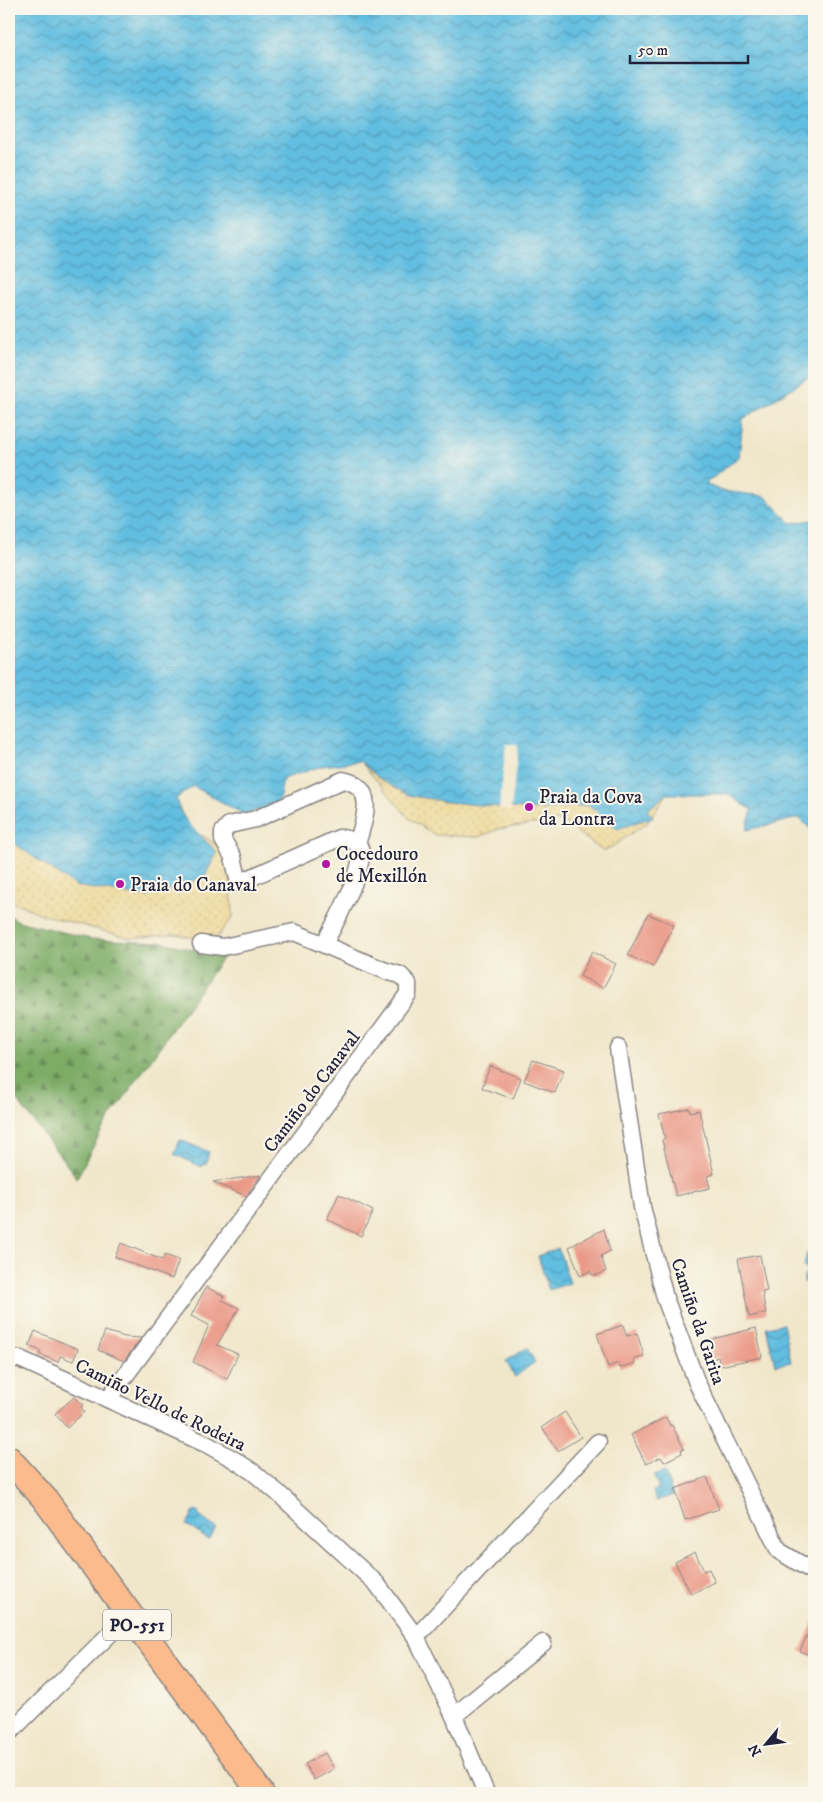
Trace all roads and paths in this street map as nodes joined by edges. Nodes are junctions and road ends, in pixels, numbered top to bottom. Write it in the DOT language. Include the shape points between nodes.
graph roads {
  1 [pos="357,844"];
  2 [pos="201,944"];
  3 [pos="324,944"];
  4 [pos="618,1048"];
  5 [pos="9,1358"];
  6 [pos="108,1399"];
  7 [pos="598,1442"];
  8 [pos="9,1460"];
  9 [pos="814,1572"];
  10 [pos="125,1620"];
  11 [pos="416,1636"];
  12 [pos="543,1644"];
  13 [pos="195,1715"];
  14 [pos="454,1716"];
  15 [pos="9,1733"];
  16 [pos="247,1793"];
  17 [pos="261,1793"];
  18 [pos="486,1793"];
  1 -- 1 [label="street" via="349,838 339,838 238,883 233,857 223,840 223,832 229,825 256,819 342,780 354,782 364,793 366,817"];
  1 -- 3 [label="street" via="361,853 357,870 343,908"];
  2 -- 3 [label="street, Camiño do Canaval" via="223,947 294,932"];
  3 -- 6 [label="street, Camiño do Canaval" via="386,972 400,975 408,983 408,994"];
  4 -- 9 [label="street, Camiño da Garita" via="642,1208 665,1298 697,1383 779,1551"];
  5 -- 6 [label="street, Camiño Vello de Rodeira" via="20,1359"];
  6 -- 11 [label="street, Camiño Vello de Rodeira" via="208,1445 253,1472 377,1584"];
  7 -- 11 [label="street"];
  8 -- 10 [label="main road, PO-551" via="44,1498"];
  8 -- 10 [label="main road, PO-551" via="36,1510 83,1572 96,1580"];
  10 -- 13 [label="main road, PO-551"];
  10 -- 13 [label="main road, PO-551" via="139,1645"];
  10 -- 15 [label="street"];
  11 -- 14 [label="street, Camiño Vello de Rodeira"];
  12 -- 14 [label="street"];
  13 -- 16 [label="main road, PO-551"];
  13 -- 17 [label="main road, PO-551"];
  14 -- 18 [label="street, Camiño Vello de Rodeira"];
}
